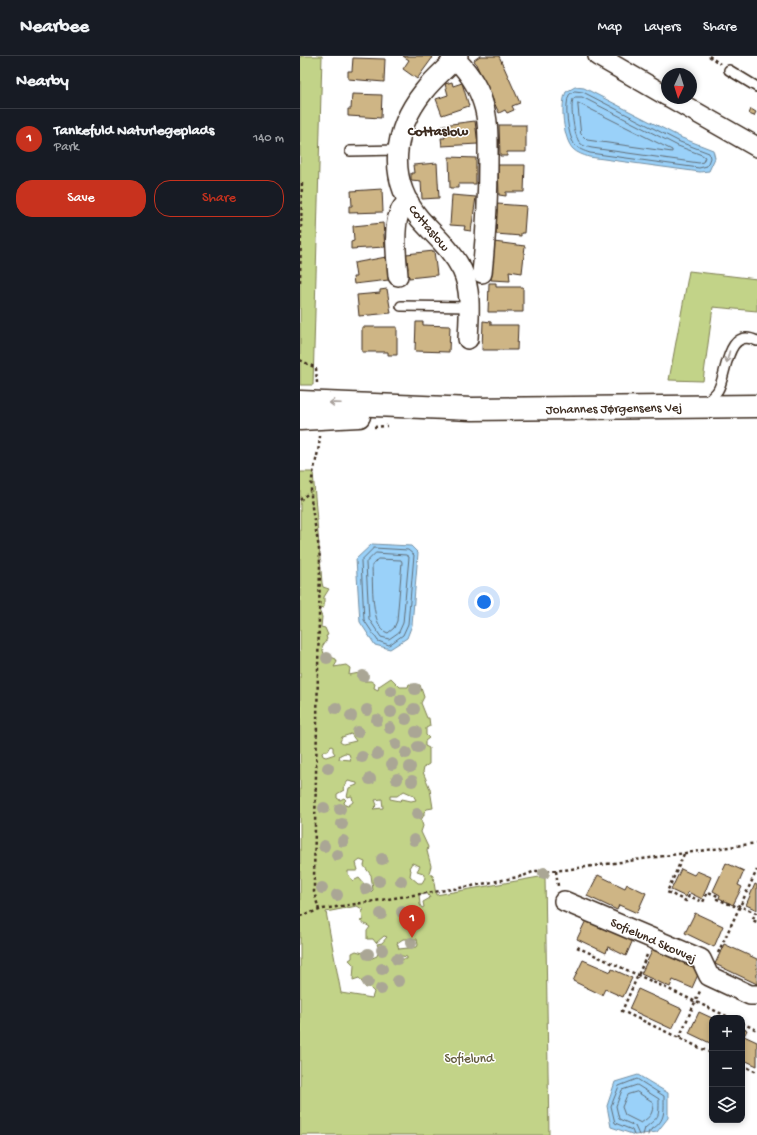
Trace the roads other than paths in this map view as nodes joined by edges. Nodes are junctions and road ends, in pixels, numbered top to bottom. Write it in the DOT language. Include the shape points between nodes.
graph roads {
  1 [pos="598,56"];
  2 [pos="455,57"];
  3 [pos="729,70"];
  4 [pos="757,87"];
  5 [pos="661,93"];
  6 [pos="682,104"];
  7 [pos="757,147"];
  8 [pos="398,150"];
  9 [pos="350,151"];
  10 [pos="409,202"];
  11 [pos="482,273"];
  12 [pos="398,276"];
  13 [pos="401,306"];
  14 [pos="469,307"];
  15 [pos="468,339"];
  16 [pos="757,341"];
  17 [pos="300,402"];
  18 [pos="700,406"];
  19 [pos="757,406"];
  20 [pos="472,409"];
  21 [pos="300,419"];
  22 [pos="564,901"];
  23 [pos="757,995"];
  1 -- 5 [label="street"];
  2 -- 8 [label="street, Cottaslow" via="424,91 410,111 399,139"];
  2 -- 11 [label="street, Cottaslow" via="466,71 483,103 488,133 488,214"];
  3 -- 4 [label="lane"];
  6 -- 7 [label="street"];
  8 -- 9 [label="lane"];
  8 -- 10 [label="street, Cottaslow" via="400,182"];
  10 -- 12 [label="street" via="402,208 396,226"];
  10 -- 14 [label="street, Cottaslow" via="463,271 469,292"];
  13 -- 14 [label="lane"];
  14 -- 15 [label="street, Cottaslow"];
  16 -- 18 [label="lane, one-way" via="746,339 732,346 718,391"];
  20 -- 17 [label="street, Johannes Jørgensens Vej, one-way"];
  18 -- 19 [label="street, Johannes Jørgensens Vej"];
  18 -- 20 [label="street, Johannes Jørgensens Vej"];
  20 -- 21 [label="street, Johannes Jørgensens Vej"];
  22 -- 23 [label="street, Sofielund Skovvej" via="701,959 709,976 750,995"];
}
